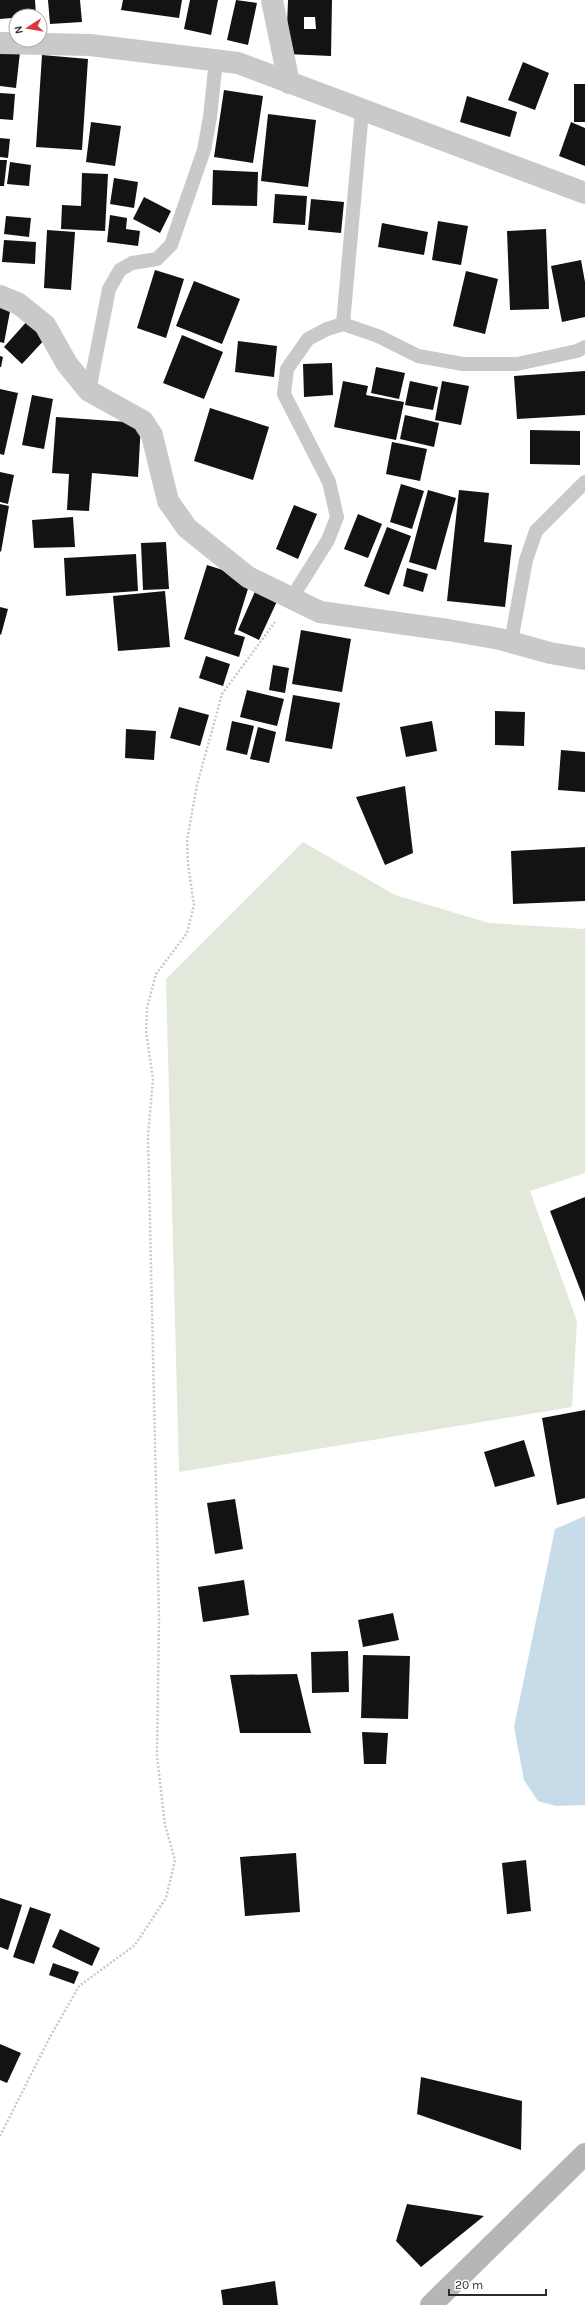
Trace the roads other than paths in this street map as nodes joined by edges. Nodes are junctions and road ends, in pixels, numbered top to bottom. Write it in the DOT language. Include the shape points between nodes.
graph roads {
  1 [pos="272,0"];
  2 [pos="0,43"];
  3 [pos="216,60"];
  4 [pos="289,82"];
  5 [pos="362,111"];
  6 [pos="585,194"];
  7 [pos="0,296"];
  8 [pos="343,324"];
  9 [pos="585,347"];
  10 [pos="89,391"];
  11 [pos="585,482"];
  12 [pos="291,599"];
  13 [pos="511,642"];
  14 [pos="585,659"];
  15 [pos="585,2154"];
  16 [pos="431,2305"];
  1 -- 4 [label="street"];
  2 -- 3 [label="street" via="90,45"];
  3 -- 4 [label="street" via="238,63"];
  3 -- 10 [label="lane" via="204,150 171,245 157,259 132,263 120,270 109,289"];
  4 -- 5 [label="street"];
  5 -- 6 [label="street"];
  5 -- 8 [label="lane"];
  7 -- 10 [label="street" via="19,304 45,325 67,364"];
  8 -- 9 [label="lane" via="378,336 418,356 463,364 516,364"];
  8 -- 12 [label="lane" via="308,339 287,369 284,394 329,482 337,517 328,540"];
  10 -- 12 [label="street" via="143,421 152,434 168,501 187,528 248,577"];
  11 -- 13 [label="lane" via="536,532 526,560"];
  12 -- 13 [label="street" via="320,612 448,630"];
  13 -- 14 [label="street"];
  15 -- 16 [label="main road"];
}
